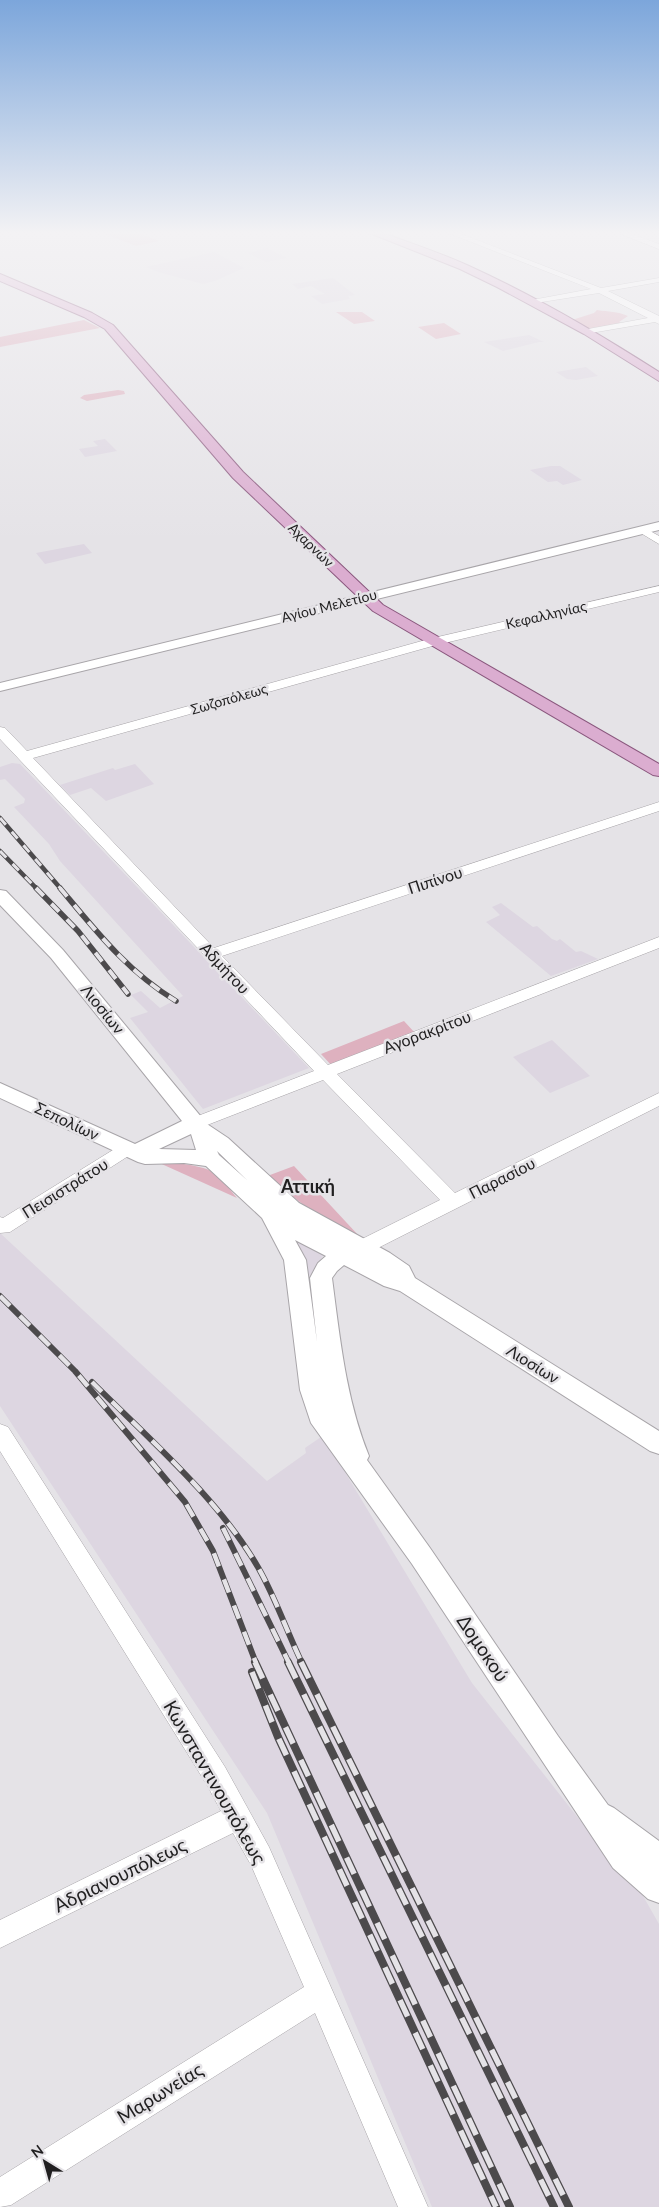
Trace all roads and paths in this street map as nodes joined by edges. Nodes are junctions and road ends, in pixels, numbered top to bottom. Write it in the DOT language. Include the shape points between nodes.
graph roads {
  1 [pos="116,335"];
  2 [pos="593,335"];
  3 [pos="659,378"];
  4 [pos="658,527"];
  5 [pos="643,530"];
  6 [pos="659,541"];
  7 [pos="659,589"];
  8 [pos="366,598"];
  9 [pos="434,642"];
  10 [pos="0,687"];
  11 [pos="0,731"];
  12 [pos="24,756"];
  13 [pos="659,771"];
  14 [pos="659,806"];
  15 [pos="0,895"];
  16 [pos="659,942"];
  17 [pos="211,954"];
  18 [pos="327,1072"];
  19 [pos="0,1090"];
  20 [pos="659,1100"];
  21 [pos="206,1140"];
  22 [pos="134,1150"];
  23 [pos="453,1202"];
  24 [pos="270,1214"];
  25 [pos="2,1225"];
  26 [pos="353,1252"];
  27 [pos="0,1433"];
  28 [pos="659,1444"];
  29 [pos="370,1483"];
  30 [pos="596,1813"];
  31 [pos="239,1816"];
  32 [pos="659,1860"];
  33 [pos="659,1888"];
  34 [pos="0,1934"];
  35 [pos="321,1993"];
  36 [pos="0,2194"];
  37 [pos="413,2207"];
  1 -- 8 [label="main road, Αχαρνών" via="238,475"];
  2 -- 3 [label="main road"];
  4 -- 5 [label="main road, Αγίου Μελετίου"];
  5 -- 6 [label="street"];
  5 -- 8 [label="main road, Αγίου Μελετίου"];
  7 -- 9 [label="street, Κεφαλληνίας"];
  8 -- 9 [label="main road, Αχαρνών"];
  8 -- 10 [label="main road, Αγίου Μελετίου"];
  9 -- 12 [label="street, Σωζοπόλεως"];
  9 -- 13 [label="main road, Αχαρνών"];
  11 -- 12 [label="street, Αδμήτου"];
  12 -- 17 [label="street, Αδμήτου"];
  14 -- 17 [label="street, Πιπίνου"];
  15 -- 21 [label="main road, Λιοσίων" via="57,954"];
  16 -- 18 [label="street, Αγορακρίτου"];
  17 -- 18 [label="street, Αδμήτου"];
  18 -- 21 [label="street, Αγορακρίτου"];
  18 -- 23 [label="street, Αδμήτου"];
  19 -- 22 [label="main road, Σεπολίων"];
  20 -- 23 [label="street, Παρασίου"];
  21 -- 22 [label="main road, Πεισιστράτου"];
  21 -- 22 [label="main road, Σεπολίων" via="184,1156 145,1157"];
  21 -- 24 [label="main road, Λιοσίων"];
  21 -- 26 [label="main road, Λιοσίων" via="291,1209"];
  22 -- 25 [label="street, Πεισιστράτου"];
  23 -- 26 [label="street, Παρασίου"];
  24 -- 26 [label="main road, Λιοσίων" via="291,1228"];
  24 -- 29 [label="main road, Δομοκού" via="295,1260 312,1390 320,1416"];
  26 -- 28 [label="main road, Λιοσίων" via="392,1280 408,1284"];
  26 -- 29 [label="main road, Δομοκού" via="326,1267 321,1278 340,1410"];
  27 -- 31 [label="street, Κωνσταντινουπόλεως"];
  29 -- 30 [label="main road, Δομοκού"];
  30 -- 32 [label="main road"];
  30 -- 33 [label="main road" via="624,1857"];
  31 -- 34 [label="street, Αδριανουπόλεως"];
  31 -- 35 [label="street, Κωνσταντινουπόλεως"];
  35 -- 36 [label="street, Μαρωνείας"];
  35 -- 37 [label="street, Κωνσταντινουπόλεως"];
}
